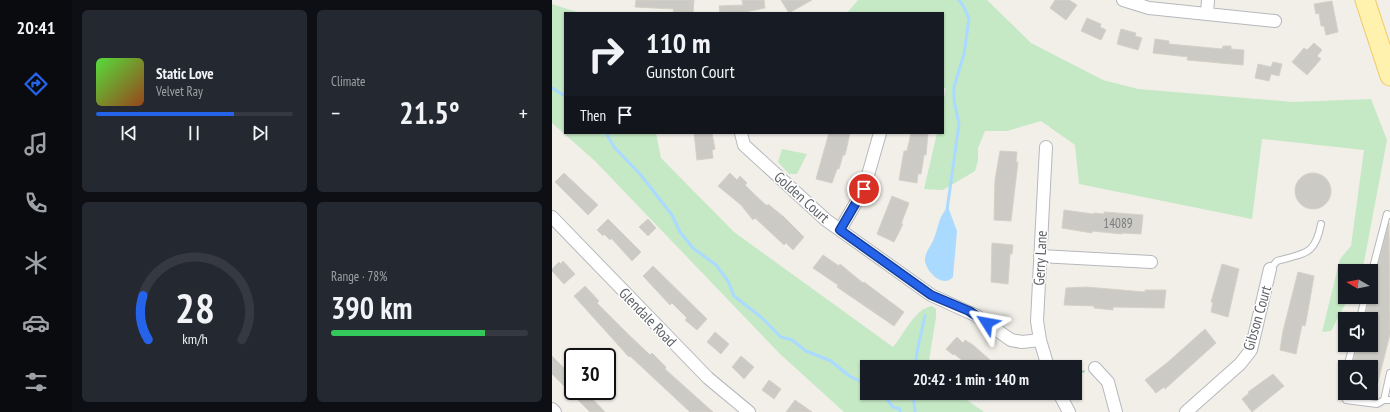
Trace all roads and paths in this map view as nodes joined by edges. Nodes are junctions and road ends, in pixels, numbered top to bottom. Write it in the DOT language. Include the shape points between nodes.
graph roads {
  1 [pos="1123,0"];
  2 [pos="1208,0"];
  3 [pos="1365,0"];
  4 [pos="1207,14"];
  5 [pos="1275,21"];
  6 [pos="1389,70"];
  7 [pos="741,134"];
  8 [pos="880,134"];
  9 [pos="1046,147"];
  10 [pos="1390,215"];
  11 [pos="552,217"];
  12 [pos="1321,224"];
  13 [pos="840,230"];
  14 [pos="1040,256"];
  15 [pos="1151,262"];
  16 [pos="1374,264"];
  17 [pos="1270,270"];
  18 [pos="1040,340"];
  19 [pos="1046,360"];
  20 [pos="1095,368"];
  21 [pos="1390,373"];
  22 [pos="1062,400"];
  23 [pos="1346,400"];
  24 [pos="1387,400"];
  25 [pos="552,409"];
  26 [pos="555,412"];
  27 [pos="749,412"];
  28 [pos="1069,412"];
  29 [pos="1116,412"];
  30 [pos="1186,412"];
  1 -- 4 [label="street" via="1149,8"];
  2 -- 4 [label="street"];
  3 -- 6 [label="main road"];
  4 -- 5 [label="street"];
  7 -- 13 [label="street, Golden Court" via="744,145"];
  8 -- 13 [label="street" via="864,189"];
  9 -- 14 [label="street, Gerry Lane"];
  10 -- 16 [label="lane" via="1386,214"];
  11 -- 27 [label="street, Glendale Road" via="703,374"];
  12 -- 17 [label="lane" via="1317,240 1311,250 1299,256 1277,261"];
  13 -- 18 [label="street, Golden Court" via="931,295 975,315 1007,337 1017,342"];
  14 -- 15 [label="street"];
  14 -- 18 [label="street, Gerry Lane" via="1037,321"];
  17 -- 30 [label="street, Gibson Court" via="1250,350 1240,364"];
  18 -- 19 [label="street, Gerry Lane"];
  20 -- 29 [label="street" via="1108,382"];
  21 -- 24 [label="lane"];
  22 -- 28 [label="street"];
  23 -- 24 [label="lane" via="1377,404"];
  25 -- 26 [label="street"];
}
